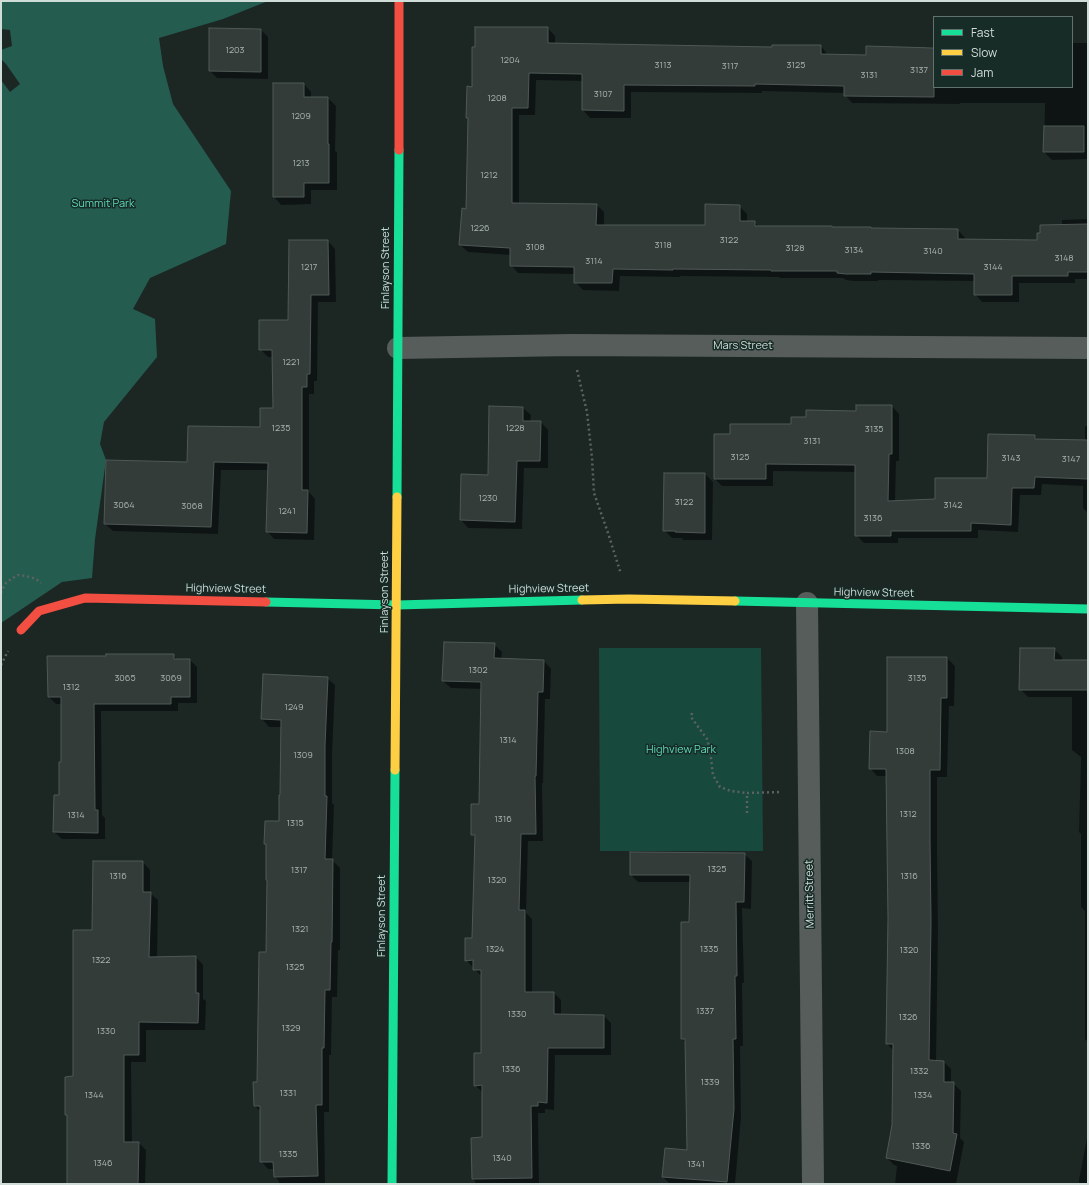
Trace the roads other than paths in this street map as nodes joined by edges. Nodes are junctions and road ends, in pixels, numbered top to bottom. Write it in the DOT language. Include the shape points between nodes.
graph roads {
  1 [pos="399,1"];
  2 [pos="398,348"];
  3 [pos="1088,348"];
  4 [pos="807,603"];
  5 [pos="396,605"];
  6 [pos="1088,609"];
  7 [pos="21,630"];
  8 [pos="392,1184"];
  9 [pos="813,1184"];
  1 -- 2 [label="street, Finlayson Street"];
  2 -- 3 [label="street, Mars Street" via="571,345"];
  2 -- 5 [label="street, Finlayson Street"];
  4 -- 5 [label="street, Highview Street" via="629,599"];
  4 -- 6 [label="street, Highview Street"];
  4 -- 9 [label="street, Merritt Street"];
  5 -- 7 [label="street, Highview Street" via="85,598 39,611"];
  5 -- 8 [label="street, Finlayson Street"];
}
